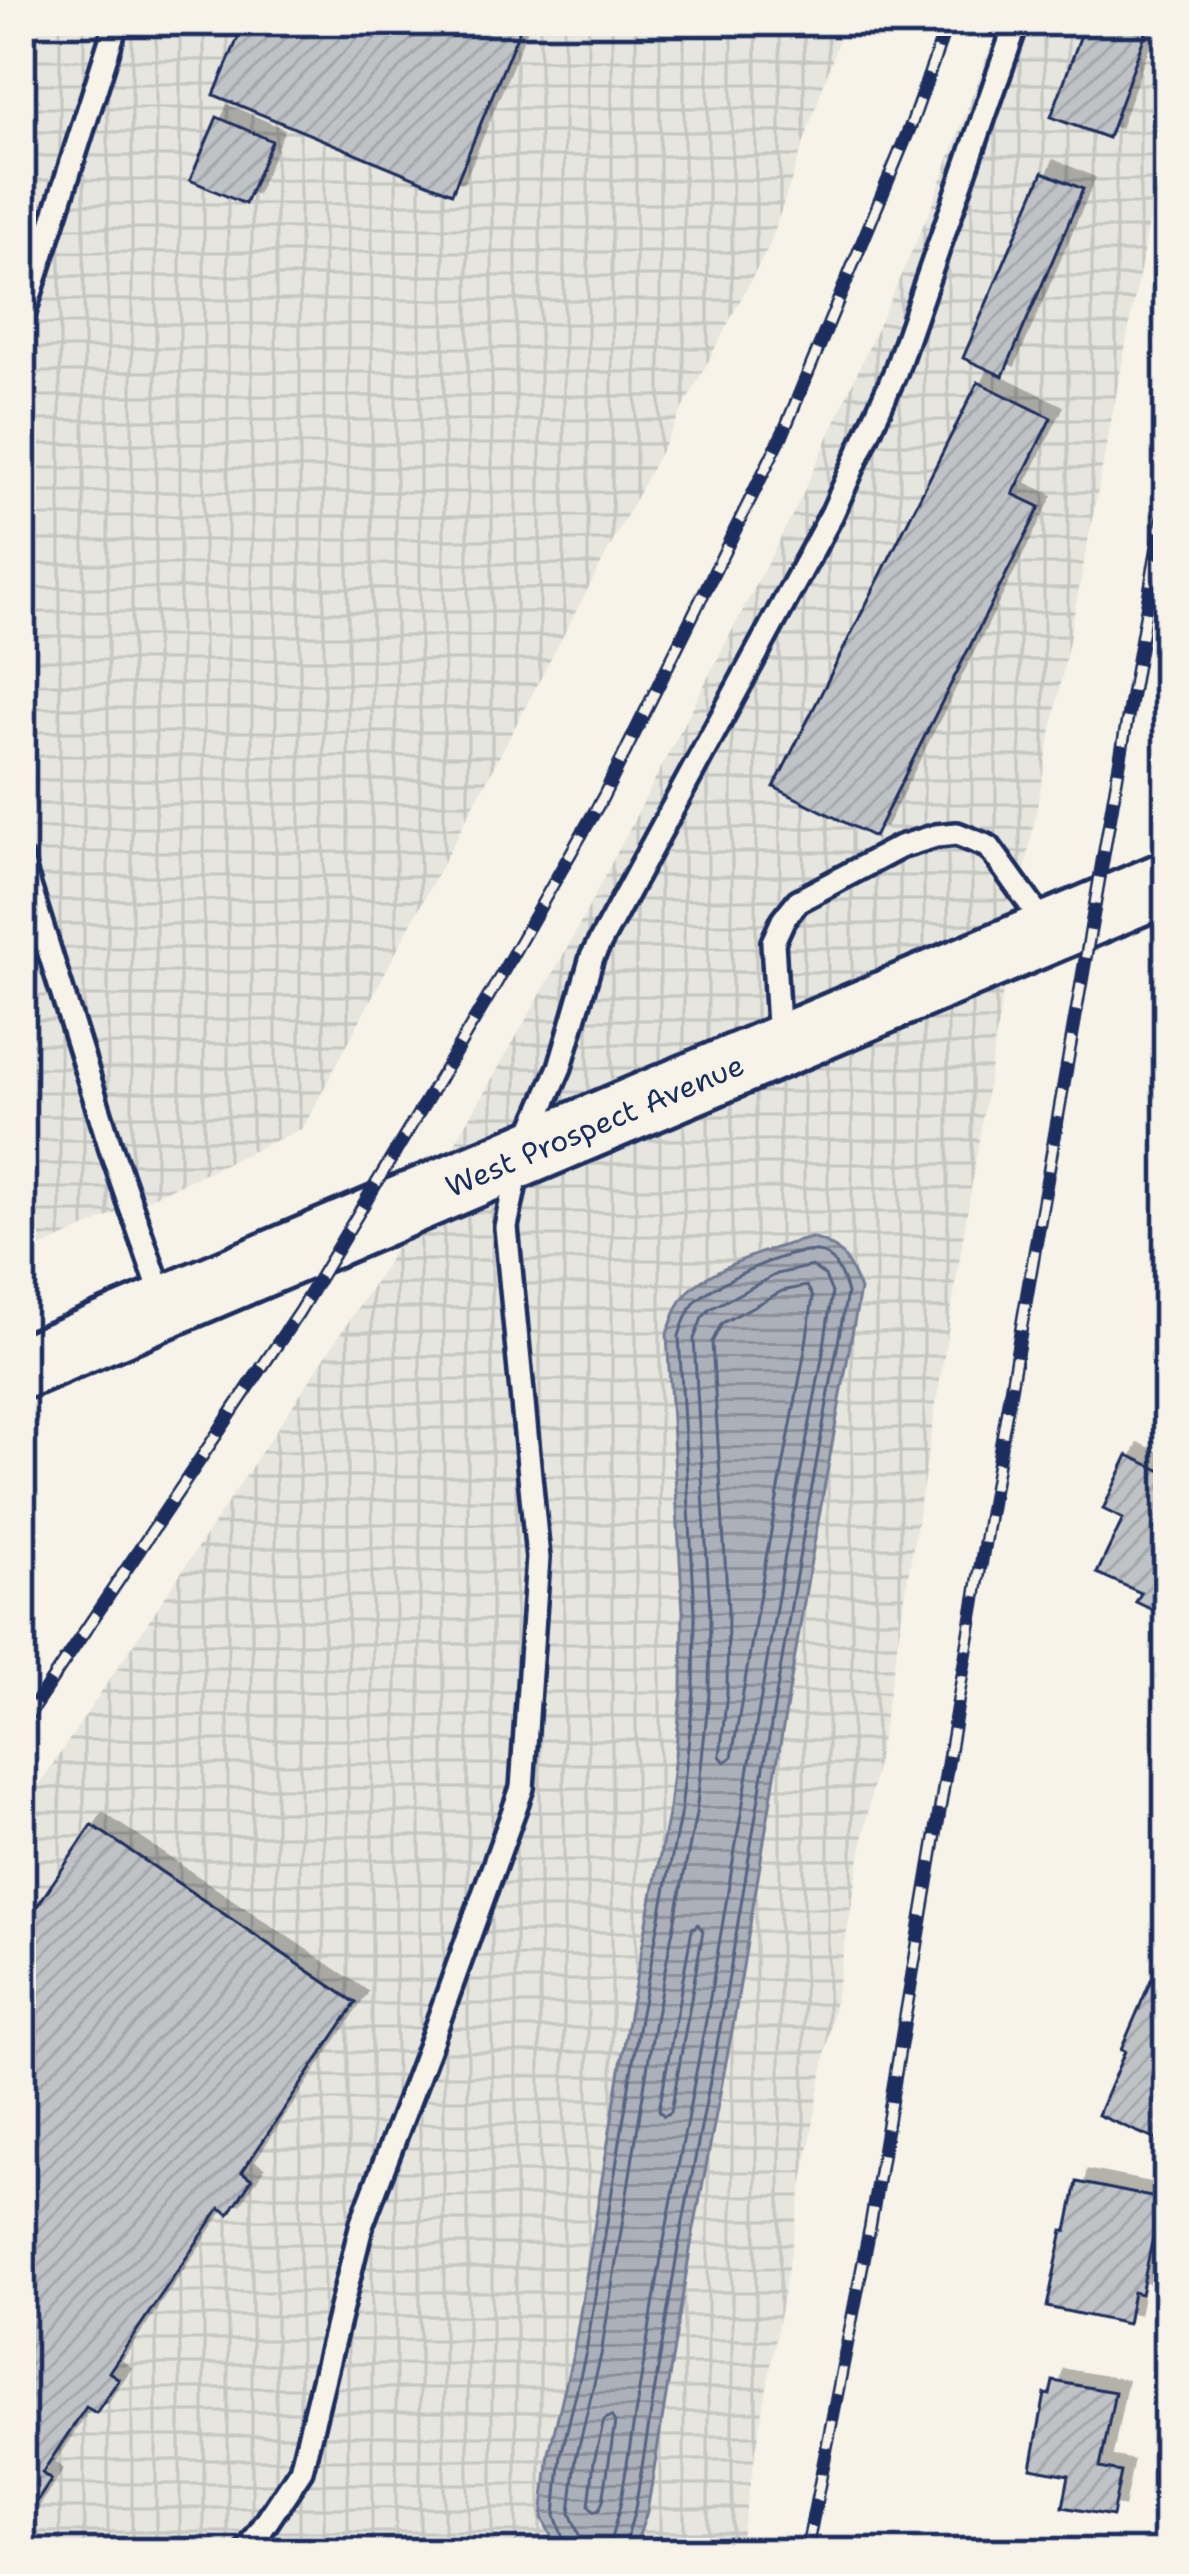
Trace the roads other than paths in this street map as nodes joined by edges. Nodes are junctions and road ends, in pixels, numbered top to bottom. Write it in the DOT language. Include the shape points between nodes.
graph roads {
  1 [pos="117,21"];
  2 [pos="1017,21"];
  3 [pos="21,322"];
  4 [pos="21,860"];
  5 [pos="1168,882"];
  6 [pos="1050,932"];
  7 [pos="779,1047"];
  8 [pos="520,1159"];
  9 [pos="166,1308"];
  10 [pos="21,1368"];
  11 [pos="246,2553"];
  1 -- 3 [label="lane"];
  2 -- 8 [label="lane" via="895,373 832,514 592,957 560,1067"];
  4 -- 9 [label="lane"];
  5 -- 6 [label="main road, West Prospect Avenue"];
  6 -- 7 [label="main road, West Prospect Avenue"];
  6 -- 7 [label="lane" via="989,848 957,834 900,847 798,901 783,920 773,942"];
  7 -- 8 [label="main road, West Prospect Avenue"];
  8 -- 9 [label="main road, West Prospect Avenue"];
  8 -- 11 [label="lane" via="506,1227 538,1558 522,1788 362,2223 301,2470"];
  9 -- 10 [label="main road, West Prospect Avenue"];
}
